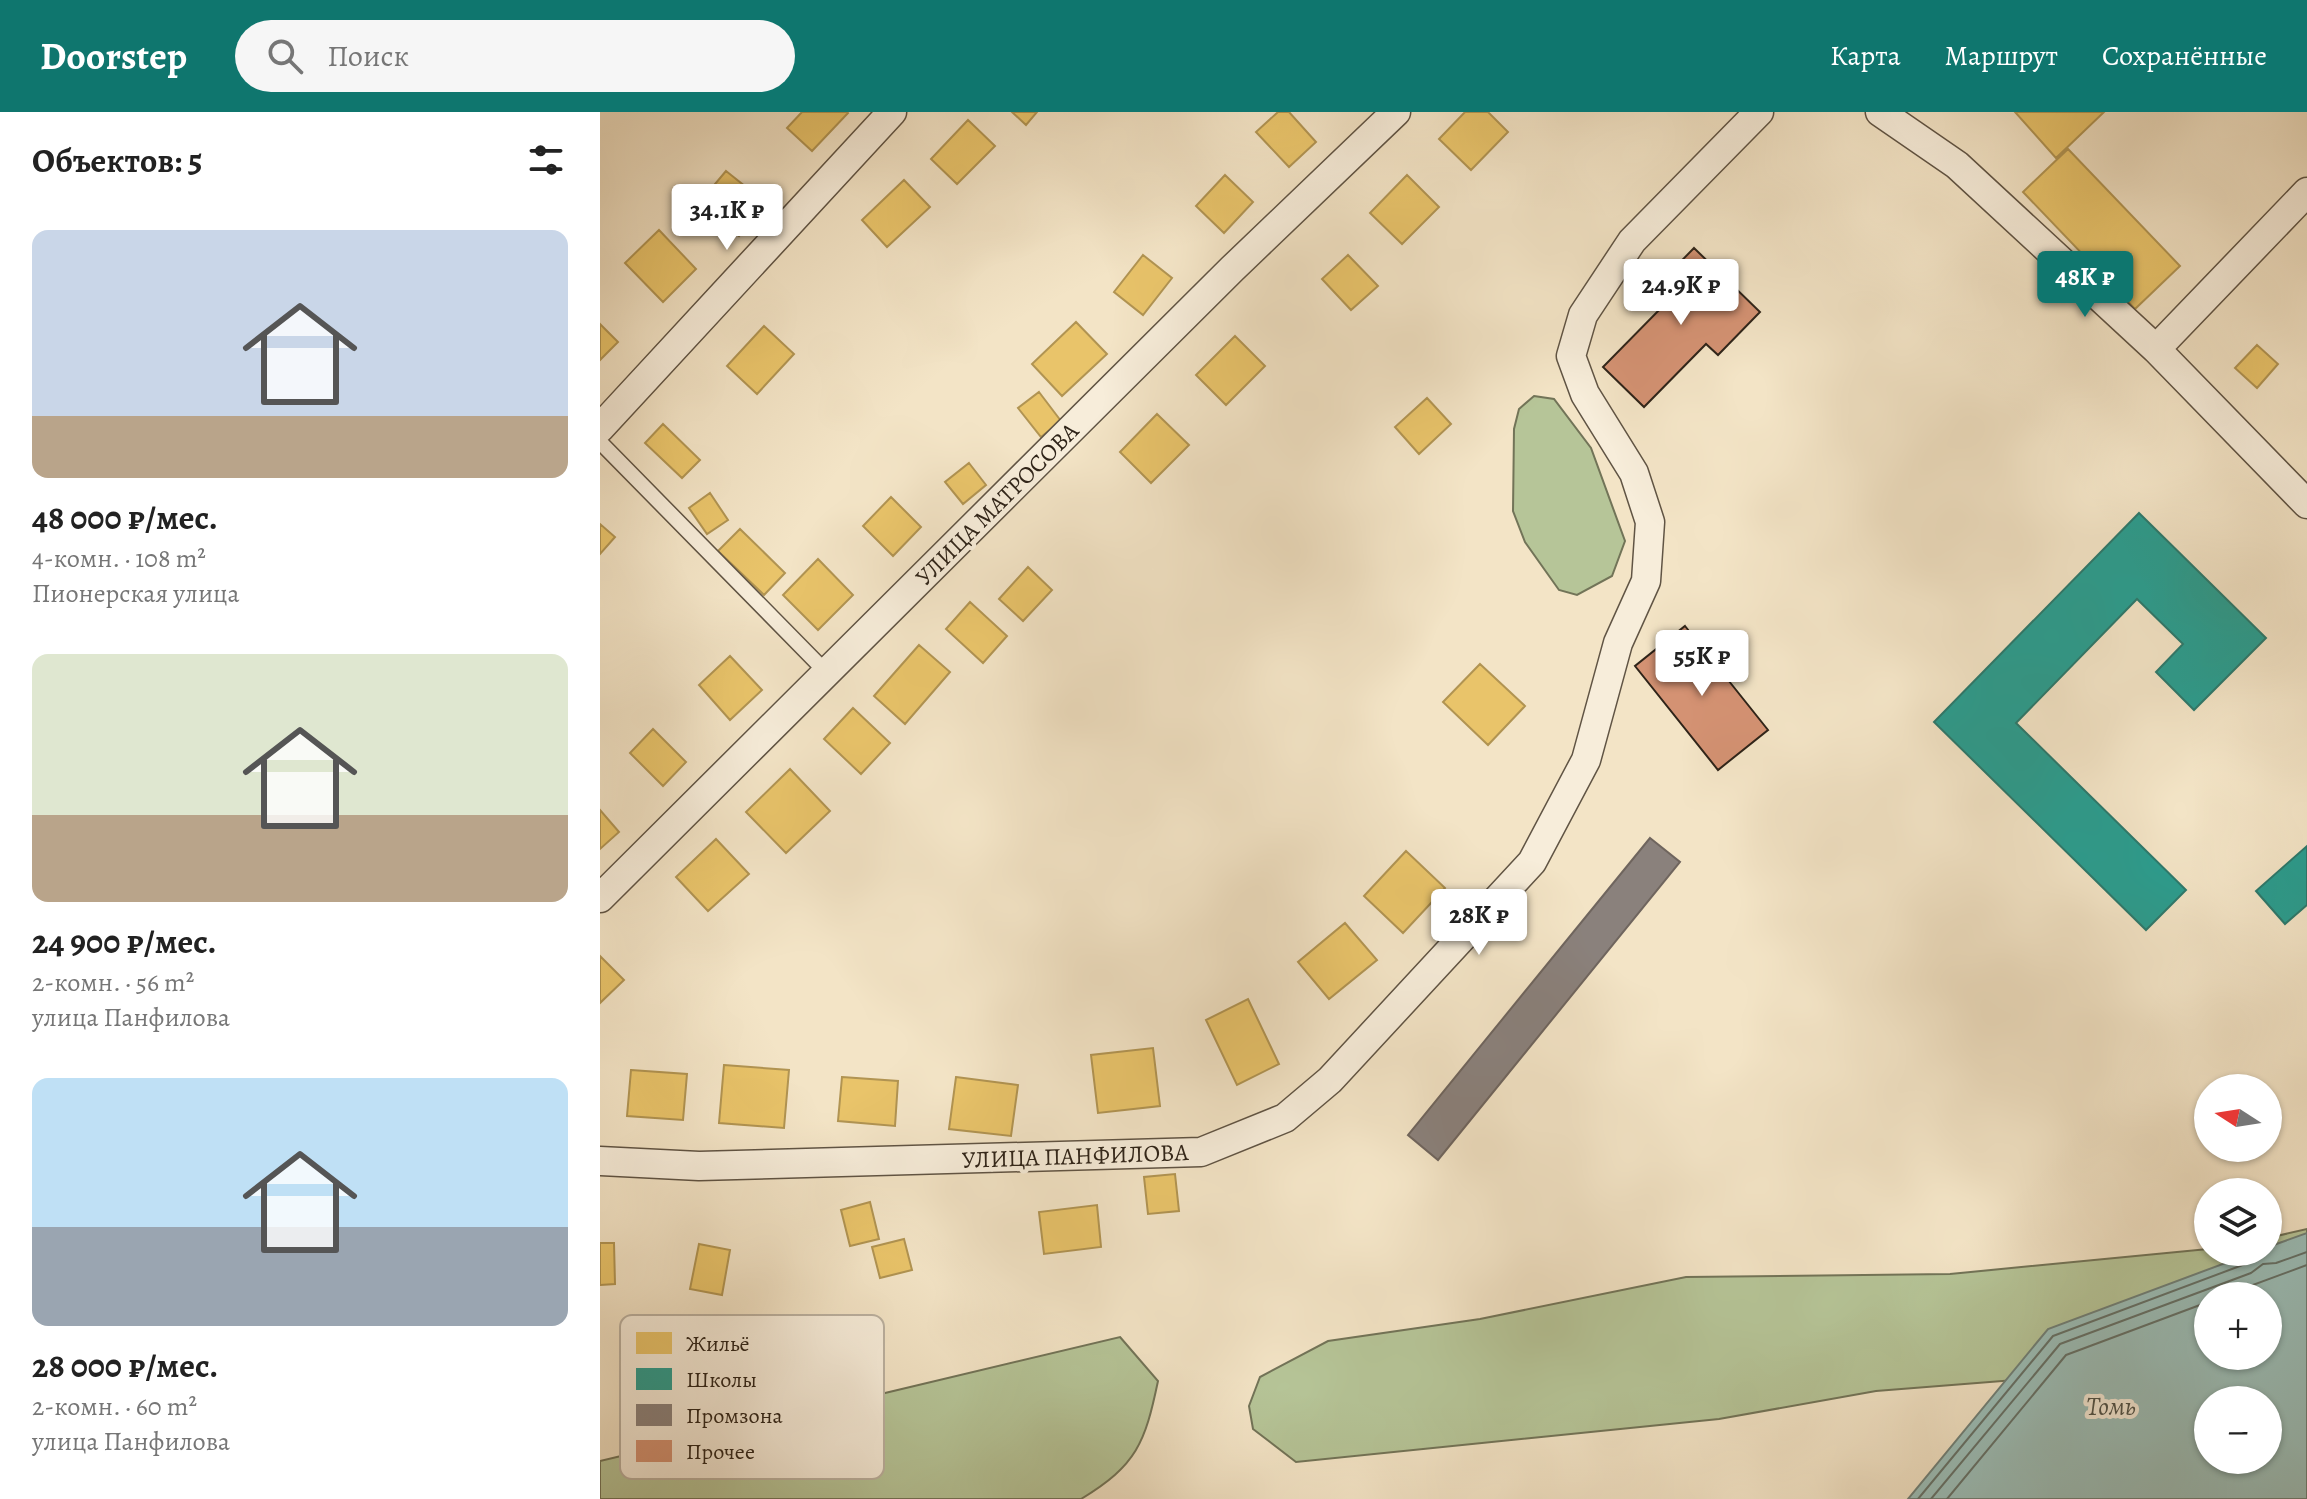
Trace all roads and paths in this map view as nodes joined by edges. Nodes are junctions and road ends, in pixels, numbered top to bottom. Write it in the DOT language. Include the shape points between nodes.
graph roads {
  1 [pos="892,112"];
  2 [pos="1396,112"];
  3 [pos="1759,112"];
  4 [pos="1899,117"];
  5 [pos="2307,192"];
  6 [pos="2156,349"];
  7 [pos="600,428"];
  8 [pos="600,442"];
  9 [pos="2307,504"];
  10 [pos="828,674"];
  11 [pos="600,898"];
  12 [pos="600,1161"];
  1 -- 7 [label="street"];
  2 -- 10 [label="street, УЛИЦА МАТРОСОВА"];
  3 -- 12 [label="street, УЛИЦА ПАНФИЛОВА" via="1632,241 1583,315 1571,356 1585,394 1634,473 1650,522 1646,581 1618,643 1586,760 1532,862 1330,1080 1285,1118 1201,1152 699,1166"];
  4 -- 6 [label="street"];
  5 -- 6 [label="street"];
  6 -- 9 [label="street"];
  8 -- 10 [label="lane"];
  10 -- 11 [label="street, УЛИЦА МАТРОСОВА"];
}
